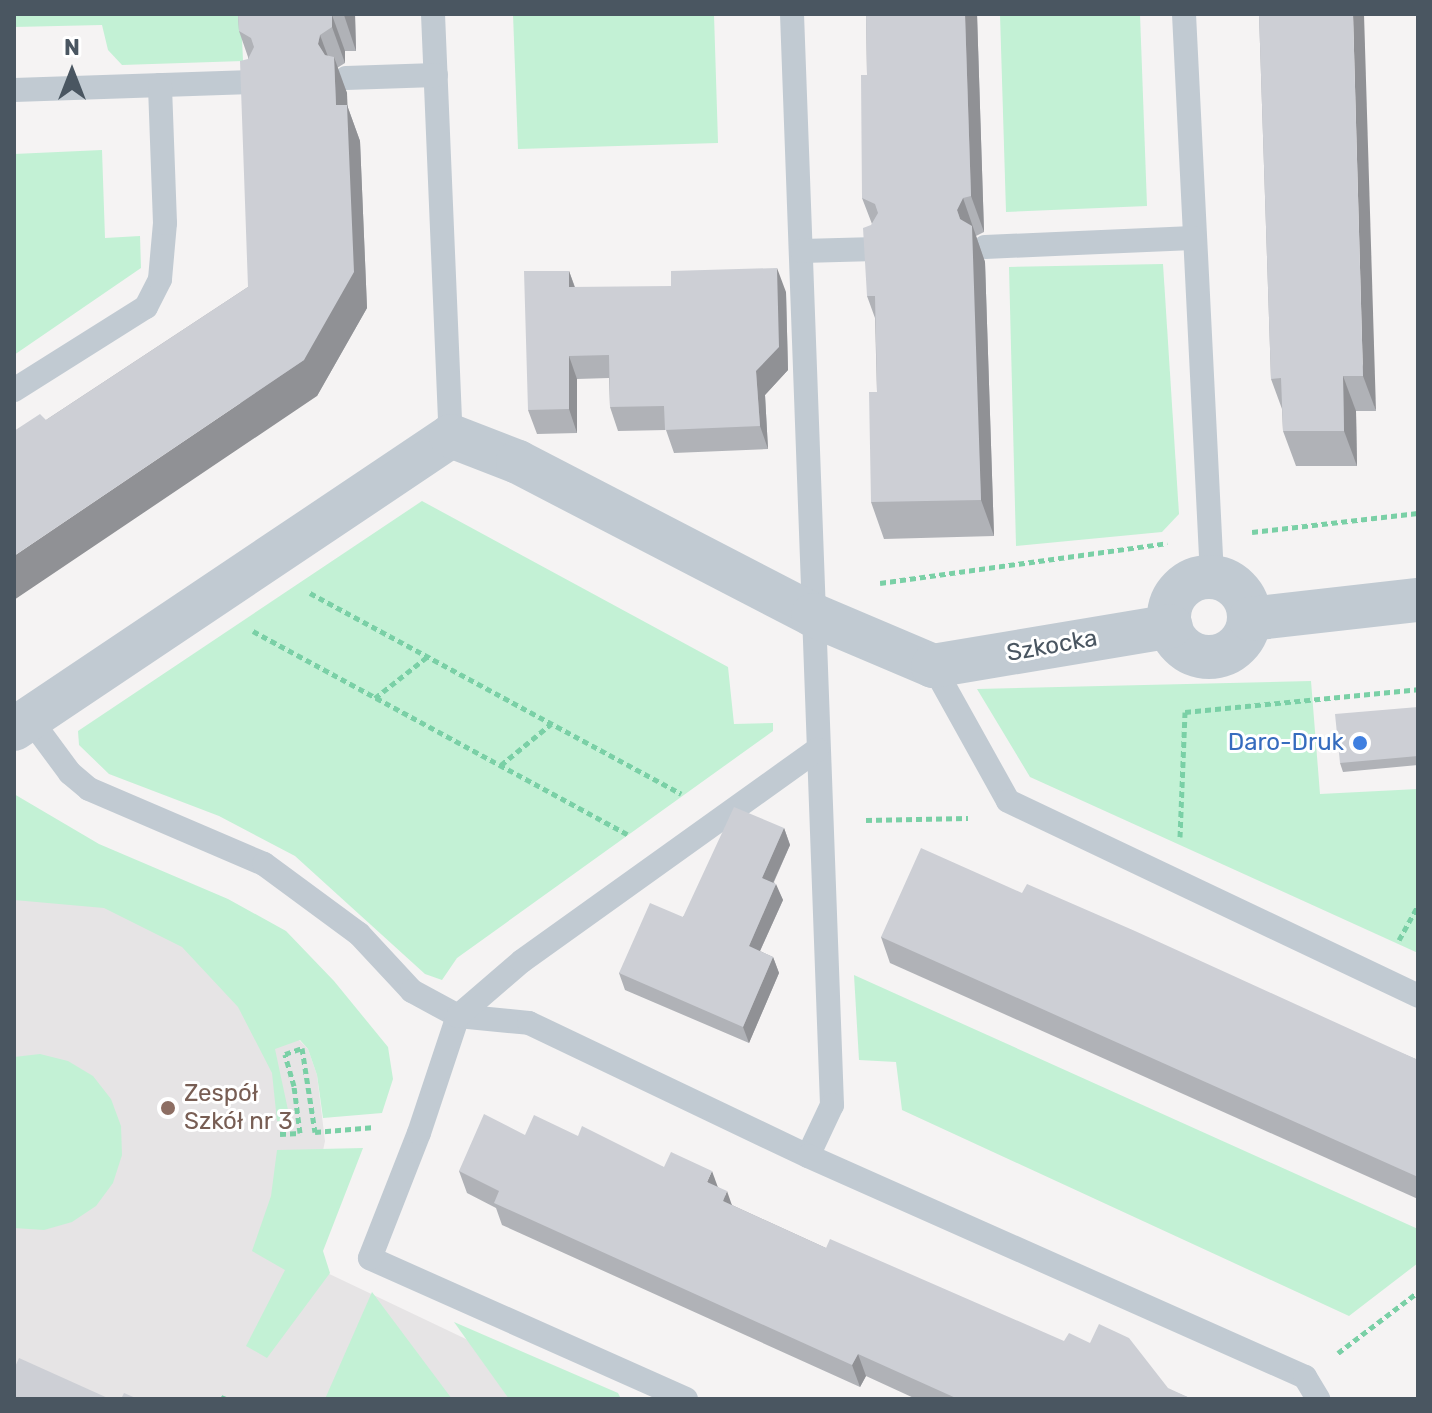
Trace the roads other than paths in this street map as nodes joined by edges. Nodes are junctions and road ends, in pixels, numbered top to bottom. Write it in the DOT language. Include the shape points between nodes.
graph roads {
  1 [pos="433,14"];
  2 [pos="792,14"];
  3 [pos="1184,14"];
  4 [pos="436,75"];
  5 [pos="346,78"];
  6 [pos="252,82"];
  7 [pos="160,85"];
  8 [pos="14,90"];
  9 [pos="1193,238"];
  10 [pos="985,247"];
  11 [pos="876,249"];
  12 [pos="802,251"];
  13 [pos="14,390"];
  14 [pos="451,436"];
  15 [pos="1210,557"];
  16 [pos="812,597"];
  17 [pos="1418,600"];
  18 [pos="1250,619"];
  19 [pos="1171,626"];
  20 [pos="933,666"];
  21 [pos="22,724"];
  22 [pos="817,750"];
  23 [pos="1418,996"];
  24 [pos="458,1016"];
  25 [pos="808,1156"];
  26 [pos="674,1397"];
  27 [pos="1318,1399"];
  1 -- 4 [label="lane"];
  2 -- 12 [label="lane"];
  3 -- 9 [label="lane"];
  4 -- 5 [label="lane"];
  4 -- 14 [label="lane"];
  6 -- 7 [label="lane"];
  7 -- 8 [label="lane"];
  7 -- 13 [label="lane" via="165,223 160,279 146,307"];
  9 -- 10 [label="lane"];
  9 -- 15 [label="lane"];
  11 -- 12 [label="lane"];
  12 -- 16 [label="lane"];
  14 -- 16 [label="street"];
  14 -- 21 [label="street"];
  15 -- 18 [label="street" via="1246,599"];
  15 -- 19 [label="street" via="1171,604"];
  16 -- 20 [label="street"];
  16 -- 22 [label="lane"];
  17 -- 18 [label="street"];
  18 -- 19 [label="street" via="1240,644 1212,659 1182,648"];
  19 -- 20 [label="street, Szkocka"];
  20 -- 23 [label="lane" via="1008,801"];
  21 -- 24 [label="lane" via="89,789 264,864 359,934 412,991"];
  22 -- 24 [label="lane" via="522,961"];
  22 -- 25 [label="lane" via="832,1105"];
  24 -- 25 [label="lane" via="529,1023"];
  24 -- 26 [label="lane" via="370,1258"];
  25 -- 27 [label="lane" via="1305,1377"];
}
